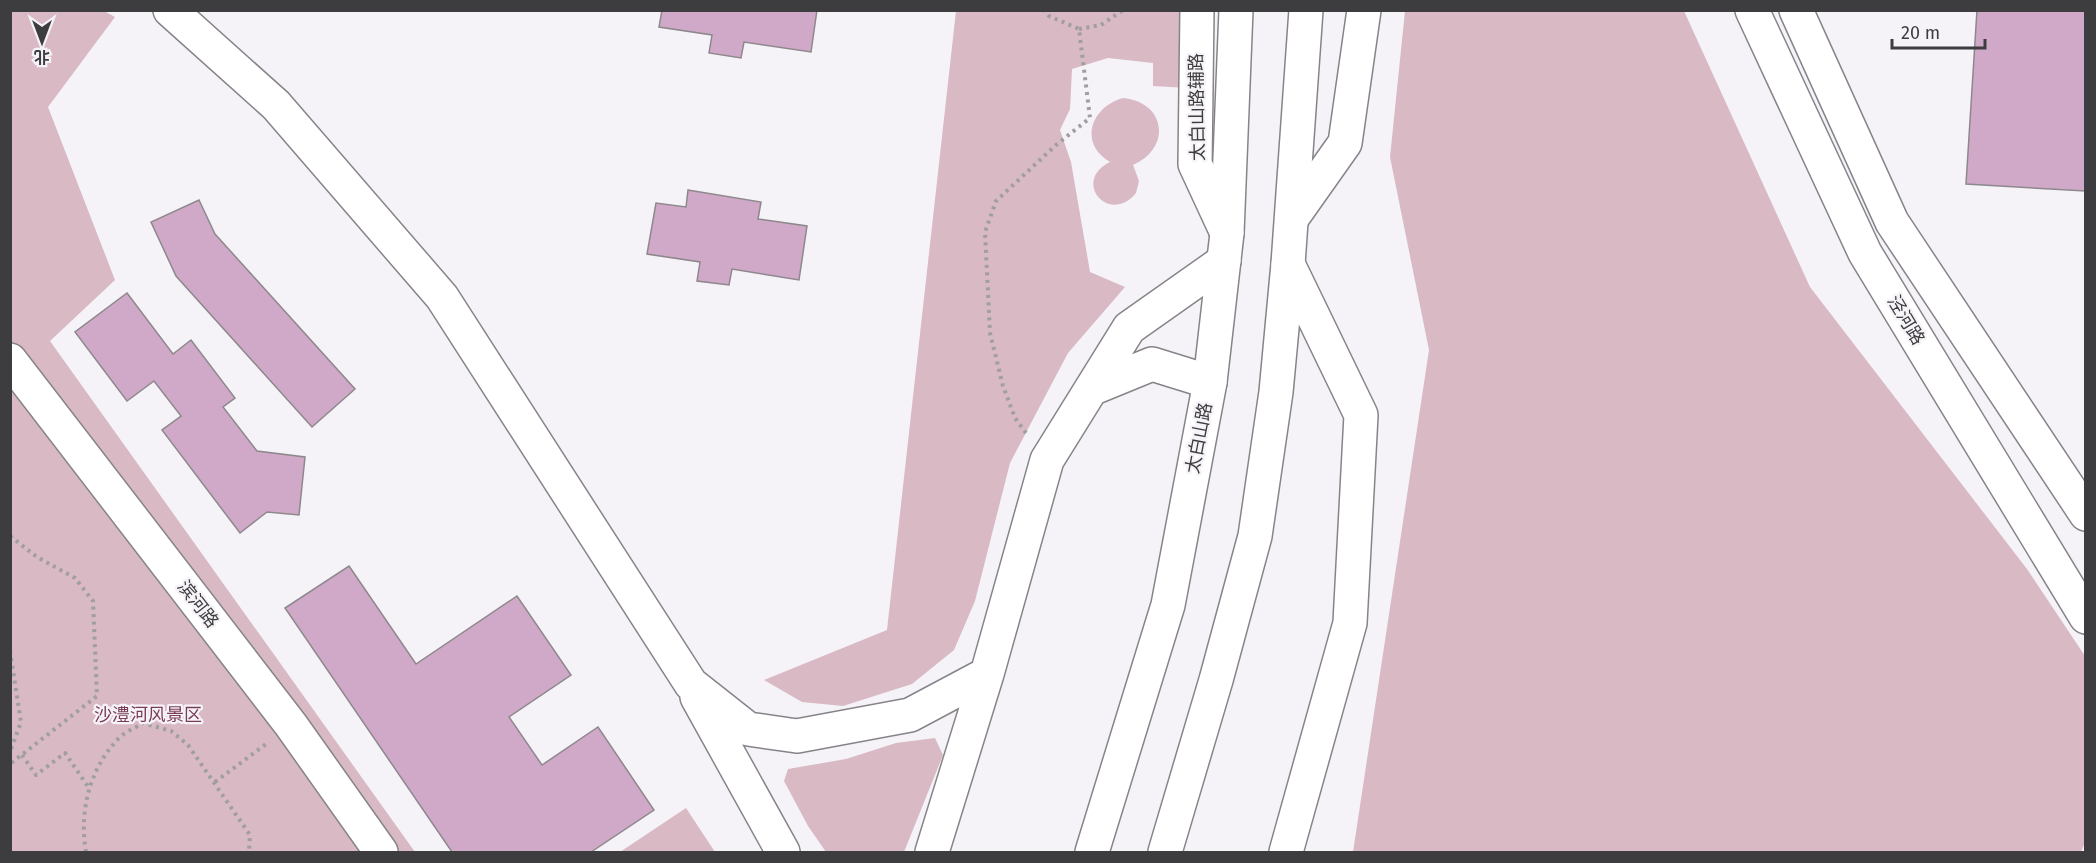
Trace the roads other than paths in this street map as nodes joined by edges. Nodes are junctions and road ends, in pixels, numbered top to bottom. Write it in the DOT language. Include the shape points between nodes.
graph roads {
  1 [pos="170,10"];
  2 [pos="1197,10"];
  3 [pos="1236,10"];
  4 [pos="1306,10"];
  5 [pos="1364,10"];
  6 [pos="1752,10"];
  7 [pos="1796,10"];
  8 [pos="1292,218"];
  9 [pos="1226,247"];
  10 [pos="1288,264"];
  11 [pos="10,360"];
  12 [pos="1210,382"];
  13 [pos="1091,389"];
  14 [pos="2085,514"];
  15 [pos="2085,617"];
  16 [pos="987,674"];
  17 [pos="691,684"];
  18 [pos="381,852"];
  19 [pos="783,852"];
  20 [pos="932,852"];
  21 [pos="1092,852"];
  22 [pos="1165,852"];
  23 [pos="1286,852"];
  1 -- 17 [label="street" via="276,105 442,297"];
  2 -- 9 [label="street, 太白山路辅路" via="1196,164"];
  3 -- 9 [label="street, 太白山路"];
  4 -- 8 [label="street"];
  5 -- 8 [label="street" via="1345,143"];
  6 -- 15 [label="street, 泾河路" via="1865,254"];
  7 -- 14 [label="street" via="1892,222"];
  8 -- 10 [label="street"];
  9 -- 12 [label="street, 太白山路"];
  9 -- 13 [label="street" via="1129,328"];
  10 -- 22 [label="street" via="1276,392 1255,536"];
  10 -- 23 [label="street" via="1361,415 1350,623"];
  11 -- 18 [label="street, 滨河路" via="291,725"];
  12 -- 13 [label="street" via="1152,364"];
  12 -- 21 [label="street, 太白山路" via="1168,605"];
  13 -- 16 [label="street" via="1047,460"];
  16 -- 17 [label="street" via="910,715 797,736 748,729"];
  16 -- 20 [label="street"];
  17 -- 19 [label="street"];
}
